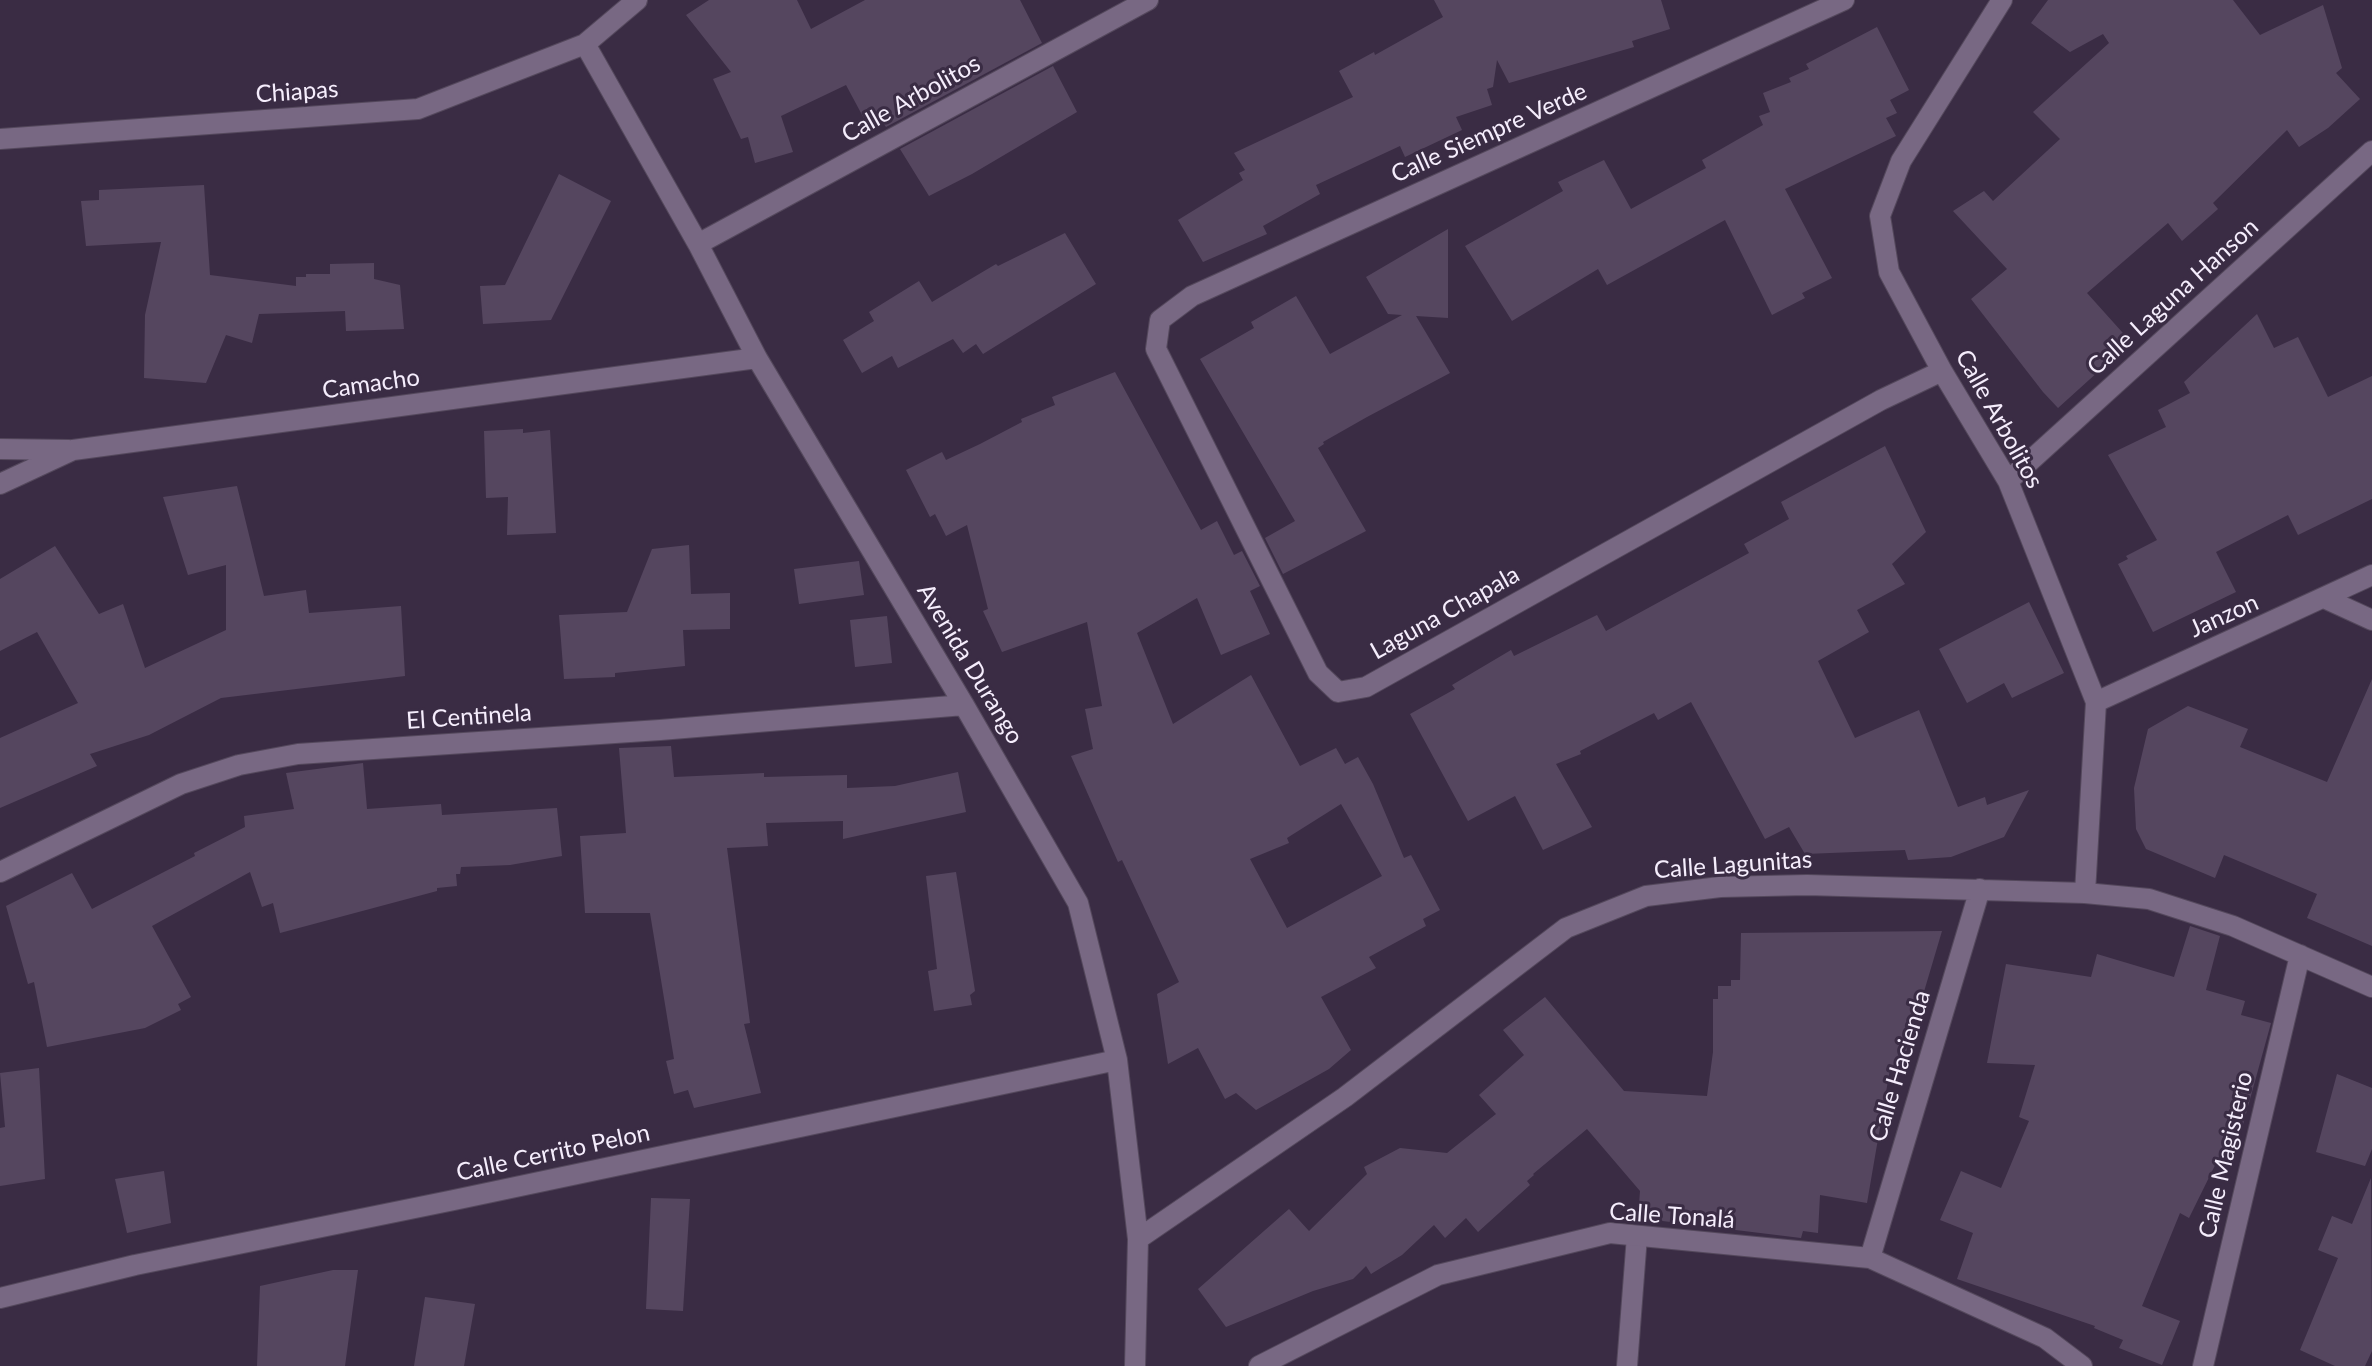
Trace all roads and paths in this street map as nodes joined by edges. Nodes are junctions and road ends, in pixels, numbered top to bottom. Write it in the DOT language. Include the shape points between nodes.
graph roads {
  1 [pos="637,0"];
  2 [pos="1148,0"];
  3 [pos="1844,0"];
  4 [pos="2002,0"];
  5 [pos="585,44"];
  6 [pos="0,139"];
  7 [pos="2372,151"];
  8 [pos="698,244"];
  9 [pos="1160,320"];
  10 [pos="757,358"];
  11 [pos="1942,371"];
  12 [pos="0,449"];
  13 [pos="73,450"];
  14 [pos="2008,481"];
  15 [pos="0,484"];
  16 [pos="2372,575"];
  17 [pos="2324,598"];
  18 [pos="2372,620"];
  19 [pos="2096,702"];
  20 [pos="964,705"];
  21 [pos="0,872"];
  22 [pos="1980,889"];
  23 [pos="2085,893"];
  24 [pos="2300,955"];
  25 [pos="2372,987"];
  26 [pos="1117,1060"];
  27 [pos="1637,1236"];
  28 [pos="1138,1239"];
  29 [pos="1870,1258"];
  30 [pos="0,1298"];
  31 [pos="1135,1366"];
  32 [pos="1259,1366"];
  33 [pos="1627,1366"];
  34 [pos="2082,1366"];
  35 [pos="2203,1366"];
  1 -- 5 [label="street, Chiapas"];
  2 -- 8 [label="street, Calle Arbolitos"];
  3 -- 9 [label="street, Calle Siempre Verde" via="1192,296"];
  4 -- 11 [label="street, Calle Arbolitos" via="1901,161 1880,216 1889,272"];
  5 -- 6 [label="street, Chiapas" via="418,109"];
  5 -- 8 [label="street, Avenida Durango"];
  7 -- 14 [label="street, Calle Laguna Hanson"];
  8 -- 10 [label="street, Avenida Durango"];
  9 -- 11 [label="street, Laguna Chapala" via="1156,349 1318,673 1338,692 1366,687"];
  10 -- 13 [label="street, Camacho"];
  10 -- 20 [label="street, Avenida Durango"];
  11 -- 14 [label="street, Calle Arbolitos"];
  12 -- 13 [label="street"];
  13 -- 15 [label="street, Camacho"];
  14 -- 19 [label="street, Calle Arbolitos"];
  16 -- 17 [label="street, Janzon"];
  17 -- 18 [label="street"];
  17 -- 19 [label="street, Janzon"];
  19 -- 23 [label="street, Calle Arbolitos"];
  20 -- 21 [label="street, El Centinela" via="298,754 181,784"];
  20 -- 26 [label="street, Avenida Durango" via="1078,903"];
  22 -- 23 [label="street, Calle Lagunitas"];
  22 -- 28 [label="street, Calle Lagunitas" via="1720,887 1646,896 1566,928 1345,1097"];
  22 -- 29 [label="street, Calle Hacienda"];
  23 -- 24 [label="street, Calle Lagunitas" via="2149,899"];
  24 -- 25 [label="street, Calle Lagunitas"];
  24 -- 35 [label="street, Calle Magisterio"];
  26 -- 28 [label="street, Avenida Durango"];
  26 -- 30 [label="street, Calle Cerrito Pelon" via="135,1265"];
  27 -- 29 [label="street, Calle Tonalá"];
  27 -- 32 [label="street, Calle Tonalá" via="1610,1233 1438,1275"];
  27 -- 33 [label="street"];
  28 -- 31 [label="street, Avenida Durango"];
  29 -- 34 [label="street, Calle Tonalá" via="2045,1338"];
}
